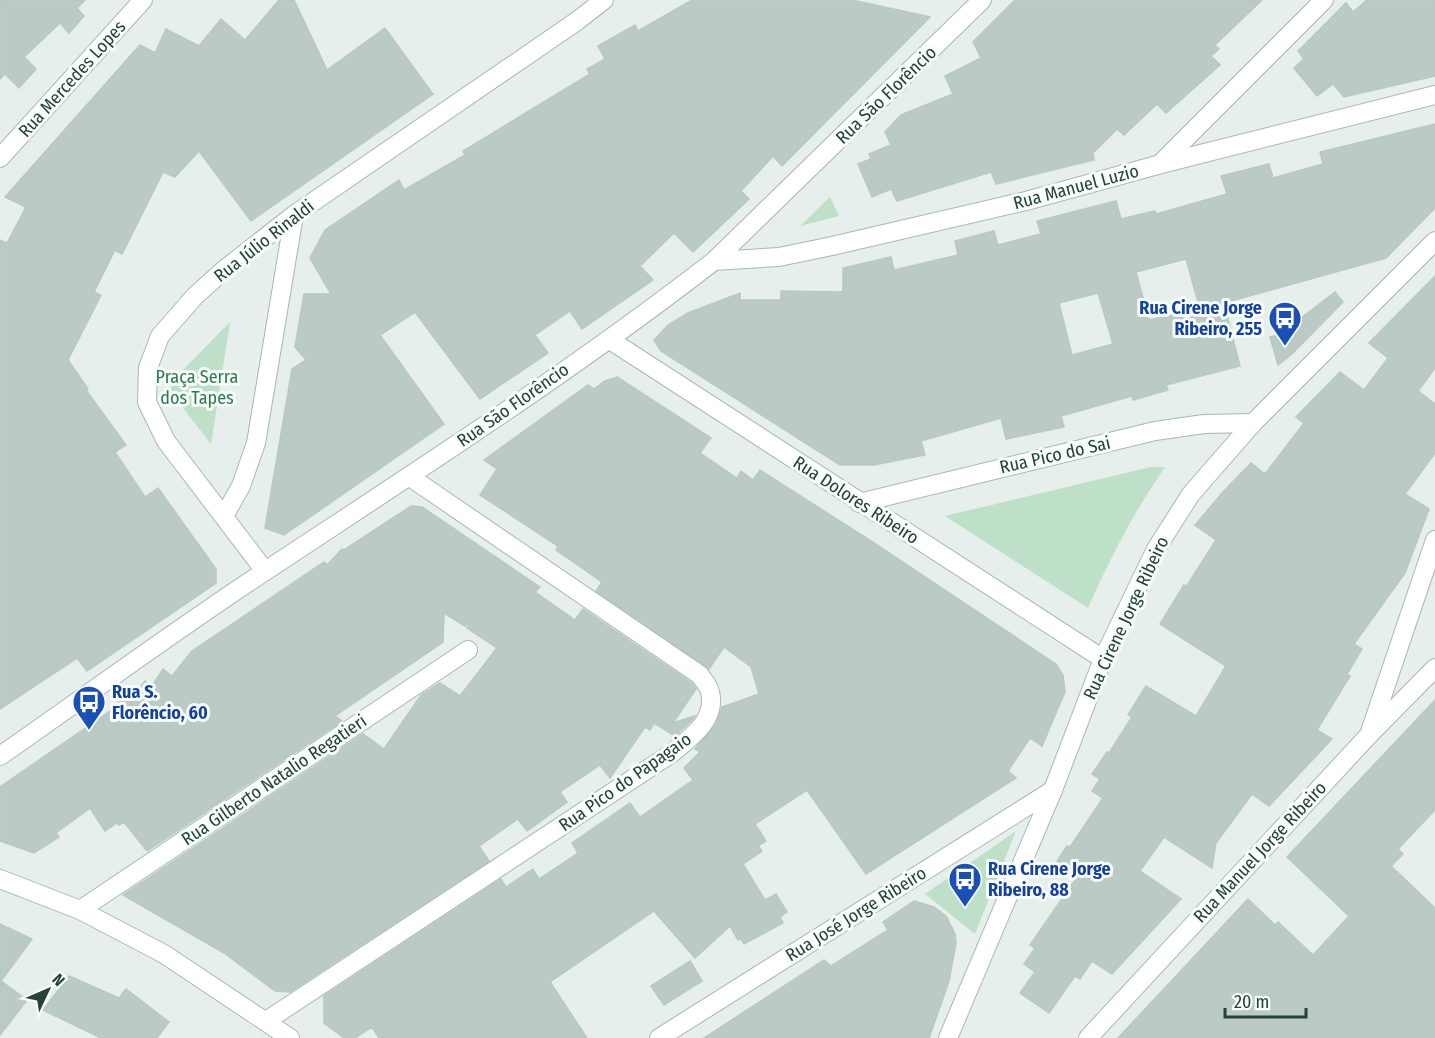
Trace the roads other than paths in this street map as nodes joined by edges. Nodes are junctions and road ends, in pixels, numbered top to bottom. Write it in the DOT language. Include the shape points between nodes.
graph roads {
  1 [pos="143,0"];
  2 [pos="604,0"];
  3 [pos="982,0"];
  4 [pos="1324,0"];
  5 [pos="1435,95"];
  6 [pos="3,148"];
  7 [pos="1161,164"];
  8 [pos="294,215"];
  9 [pos="1432,248"];
  10 [pos="714,261"];
  11 [pos="610,339"];
  12 [pos="1253,423"];
  13 [pos="410,477"];
  14 [pos="859,502"];
  15 [pos="224,516"];
  16 [pos="1435,540"];
  17 [pos="265,571"];
  18 [pos="468,650"];
  19 [pos="1103,659"];
  20 [pos="1435,668"];
  21 [pos="1369,735"];
  22 [pos="0,756"];
  23 [pos="1053,790"];
  24 [pos="0,879"];
  25 [pos="80,910"];
  26 [pos="266,1021"];
  27 [pos="290,1038"];
  28 [pos="659,1038"];
  29 [pos="948,1038"];
  30 [pos="1088,1038"];
  1 -- 6 [label="street, Rua Mercedes Lopes"];
  2 -- 8 [label="street, Rua Júlio Rinaldi"];
  3 -- 10 [label="street, Rua São Florêncio"];
  4 -- 7 [label="street"];
  5 -- 7 [label="street, Rua Manuel Luzio"];
  7 -- 10 [label="street, Rua Manuel Luzio" via="1026,201 832,246 779,257"];
  8 -- 15 [label="street" via="256,443 242,486"];
  8 -- 15 [label="street, Rua Júlio Rinaldi" via="195,296 160,336 148,368 147,402 166,441"];
  9 -- 12 [label="street, Rua Cirene Jorge Ribeiro"];
  10 -- 11 [label="street, Rua São Florêncio"];
  11 -- 13 [label="street, Rua São Florêncio"];
  11 -- 14 [label="street, Rua Dolores Ribeiro"];
  12 -- 14 [label="street, Rua Pico do Sai" via="1155,431"];
  12 -- 19 [label="street, Rua Cirene Jorge Ribeiro" via="1185,503 1156,549"];
  13 -- 17 [label="street, Rua São Florêncio"];
  13 -- 26 [label="street, Rua Pico do Papagaio" via="700,675 710,691 710,710 700,730 672,753"];
  14 -- 19 [label="street, Rua Dolores Ribeiro"];
  15 -- 17 [label="street, Rua Júlio Rinaldi"];
  16 -- 21 [label="street"];
  17 -- 22 [label="street, Rua São Florêncio"];
  18 -- 25 [label="street, Rua Gilberto Natalio Regatieri"];
  19 -- 23 [label="street, Rua Cirene Jorge Ribeiro"];
  20 -- 21 [label="street, Rua Manuel Jorge Ribeiro"];
  21 -- 30 [label="street, Rua Manuel Jorge Ribeiro"];
  23 -- 28 [label="street, Rua José Jorge Ribeiro"];
  23 -- 29 [label="street, Rua Cirene Jorge Ribeiro"];
  24 -- 25 [label="street"];
  25 -- 26 [label="street" via="164,954"];
  26 -- 27 [label="street"];
}
